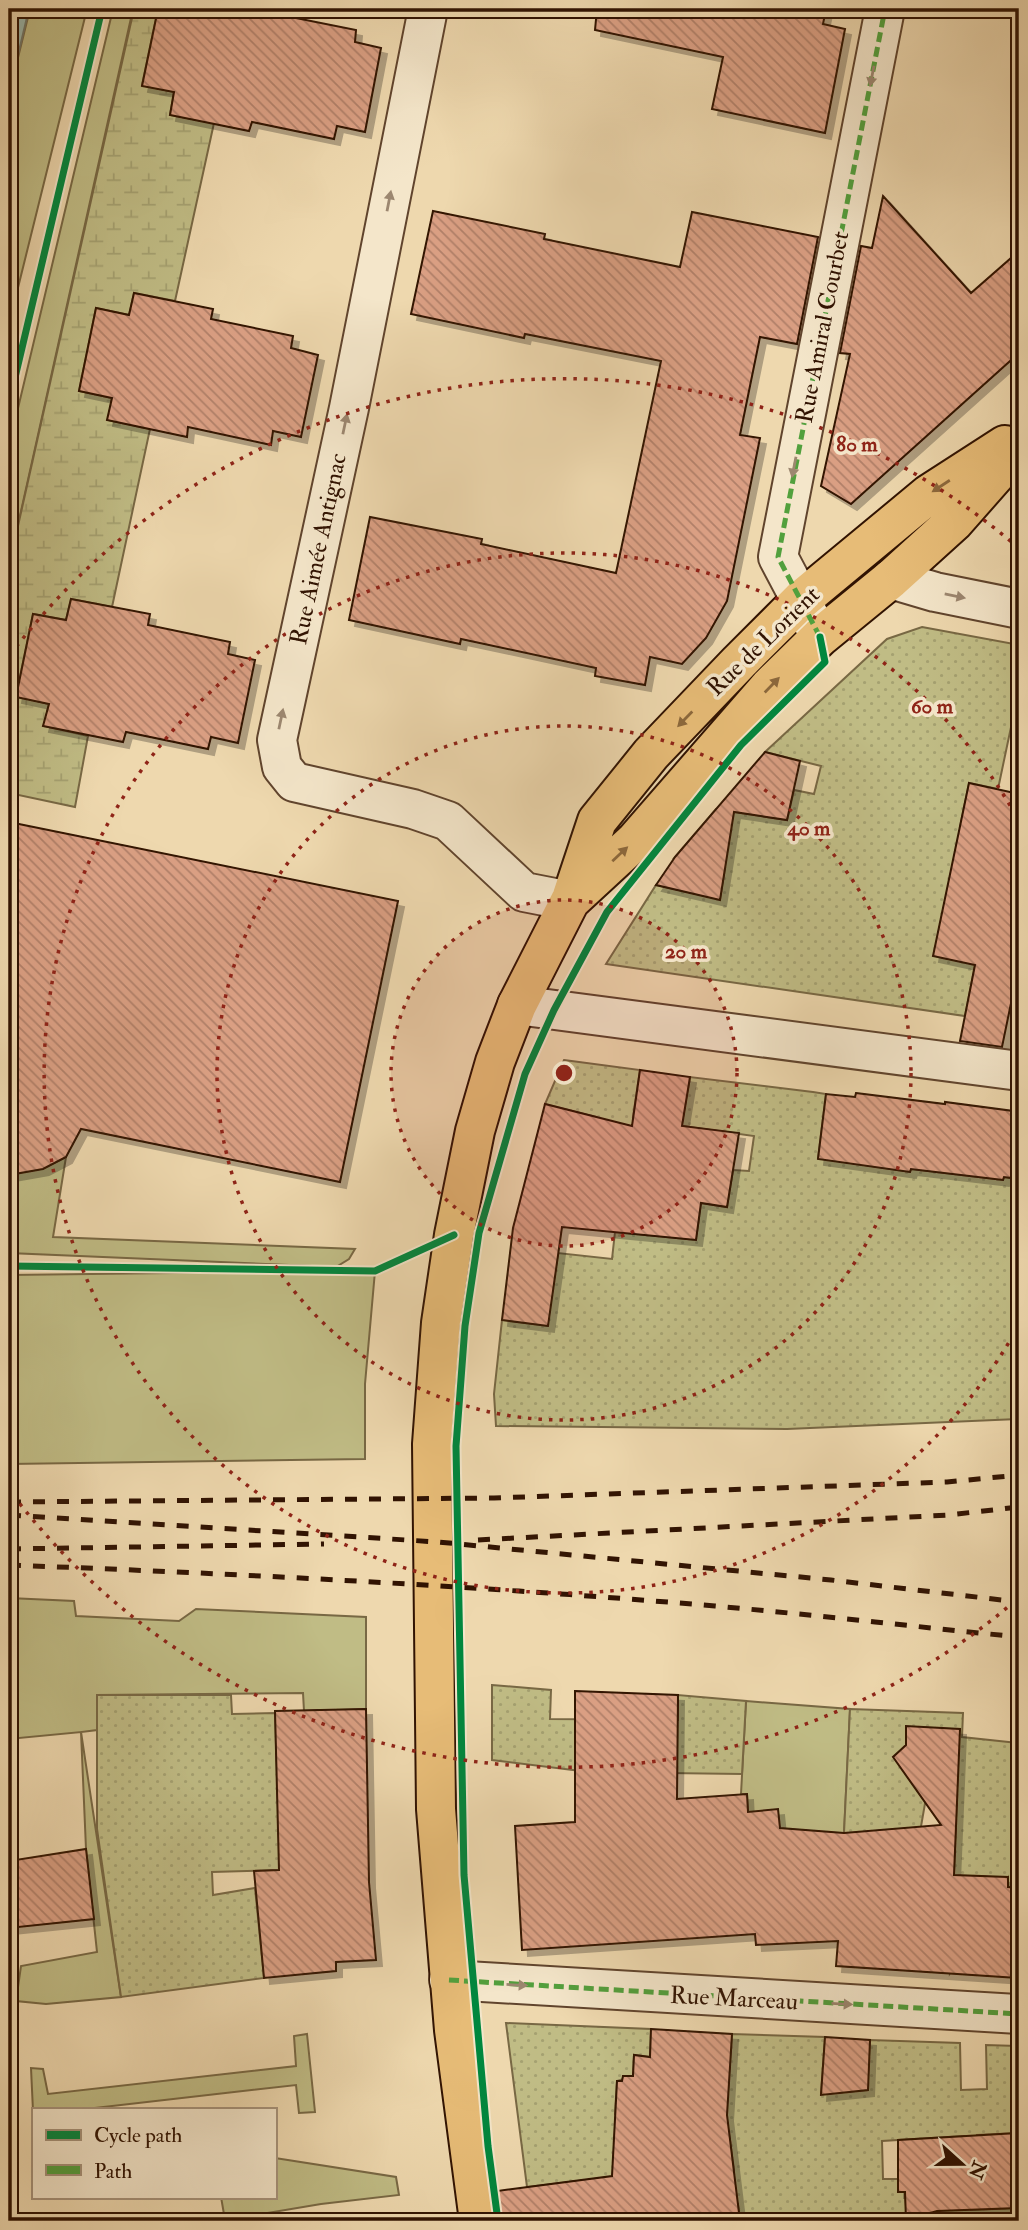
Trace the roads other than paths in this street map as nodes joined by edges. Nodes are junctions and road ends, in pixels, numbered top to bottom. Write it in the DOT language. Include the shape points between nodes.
graph roads {
  1 [pos="428,9"];
  2 [pos="885,9"];
  3 [pos="1019,436"];
  4 [pos="1019,448"];
  5 [pos="891,579"];
  6 [pos="801,600"];
  7 [pos="1019,609"];
  8 [pos="820,637"];
  9 [pos="570,901"];
  10 [pos="517,1005"];
  11 [pos="1019,1071"];
  12 [pos="449,1980"];
  13 [pos="1019,2014"];
  14 [pos="479,2221"];
  9 -- 1 [label="street, Rue Aimée Antignac, one-way" via="524,892 448,821 294,782 282,767 276,740 349,408"];
  2 -- 6 [label="street, Rue Amiral Courbet, one-way" via="778,557"];
  3 -- 6 [label="main road, Rue de Lorient, one-way" via="929,494"];
  4 -- 5 [label="main road" via="954,522"];
  5 -- 7 [label="street, one-way"];
  5 -- 8 [label="main road"];
  6 -- 8 [label="street, Rue Amiral Courbet"];
  6 -- 9 [label="main road, Rue de Lorient, one-way" via="651,754 597,821"];
  9 -- 8 [label="main road, one-way" via="635,841"];
  9 -- 10 [label="main road"];
  10 -- 11 [label="street"];
  10 -- 12 [label="main road" via="475,1131 454,1235 441,1323 432,1444 436,1809"];
  12 -- 13 [label="street, Rue Marceau, one-way"];
  12 -- 14 [label="main road"];
}
